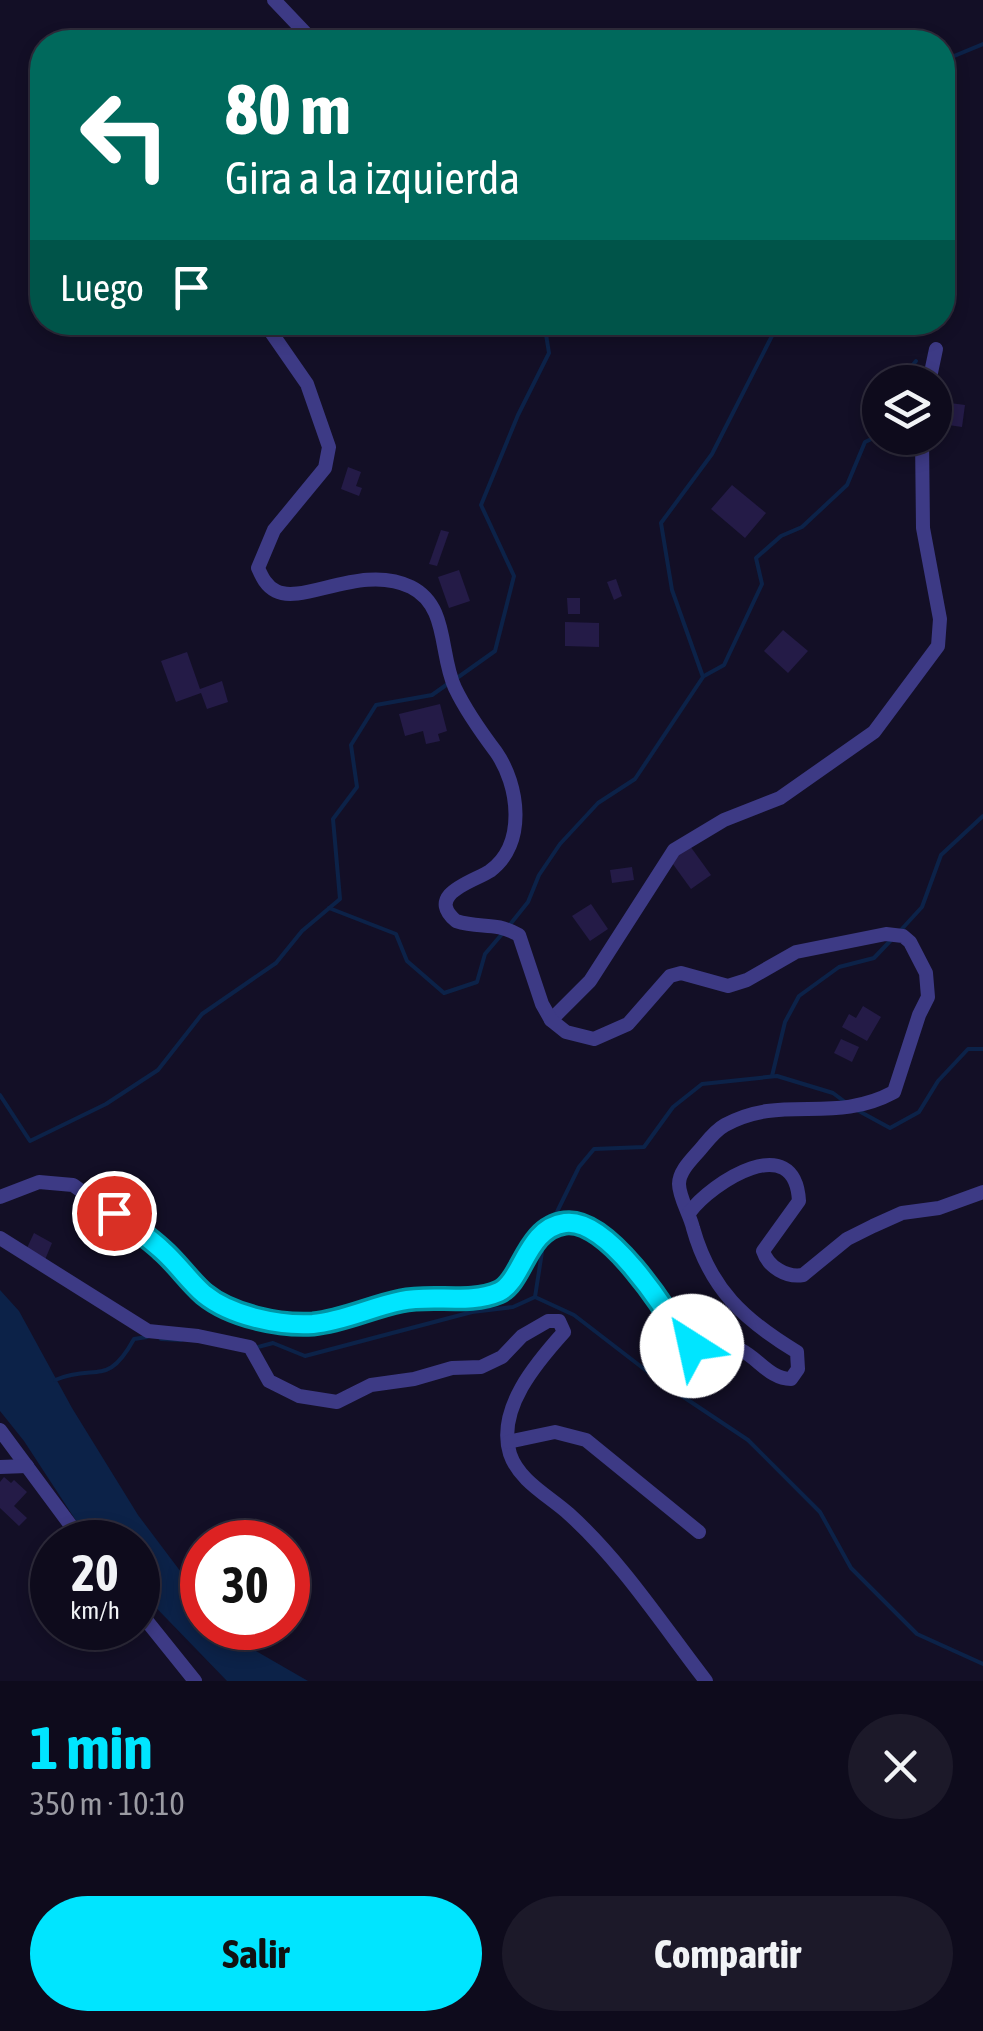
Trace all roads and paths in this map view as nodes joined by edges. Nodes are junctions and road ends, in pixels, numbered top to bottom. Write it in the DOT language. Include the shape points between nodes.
graph roads {
  1 [pos="274,0"];
  2 [pos="303,30"];
  3 [pos="273,335"];
  4 [pos="936,348"];
  5 [pos="932,365"];
  6 [pos="922,455"];
  7 [pos="551,1020"];
  8 [pos="983,1192"];
  9 [pos="0,1198"];
  10 [pos="689,1213"];
  11 [pos="0,1238"];
  12 [pos="0,1430"];
  13 [pos="508,1442"];
  14 [pos="27,1466"];
  15 [pos="0,1467"];
  16 [pos="67,1520"];
  17 [pos="699,1532"];
  18 [pos="160,1637"];
  19 [pos="195,1681"];
  20 [pos="706,1681"];
  1 -- 2 [label="street"];
  3 -- 7 [label="street" via="307,384 330,458 287,511 258,568 278,593 372,578 426,597 438,617 448,672 505,765 516,816 508,848 491,870 456,888 447,908 465,924 501,924 519,935"];
  4 -- 5 [label="street"];
  6 -- 7 [label="street" via="923,528 940,619 938,646 874,732 780,798 674,850 590,981"];
  7 -- 10 [label="street" via="594,1039 628,1024 670,976 728,986 796,952 894,935 910,942 926,973 928,998 894,1092 854,1108 775,1108 721,1127 684,1168 678,1186"];
  8 -- 10 [label="street" via="873,1226 796,1276 776,1268 763,1251 799,1201 796,1181 785,1168 765,1164 722,1181"];
  9 -- 10 [label="street" via="39,1182 73,1185 161,1248 206,1295 262,1319 310,1324 406,1300 501,1291 534,1242 561,1223 582,1223 639,1272 684,1342 743,1351 780,1378 791,1378 797,1352 734,1307 701,1257"];
  11 -- 13 [label="street" via="148,1331 253,1352 269,1381 299,1396 337,1402 371,1385 481,1367 554,1319 564,1332 535,1363 511,1415"];
  12 -- 14 [label="street"];
  13 -- 17 [label="street" via="555,1432 586,1440"];
  13 -- 20 [label="street" via="516,1466 604,1548"];
  14 -- 15 [label="street"];
  14 -- 16 [label="street"];
  18 -- 19 [label="street"];
}
